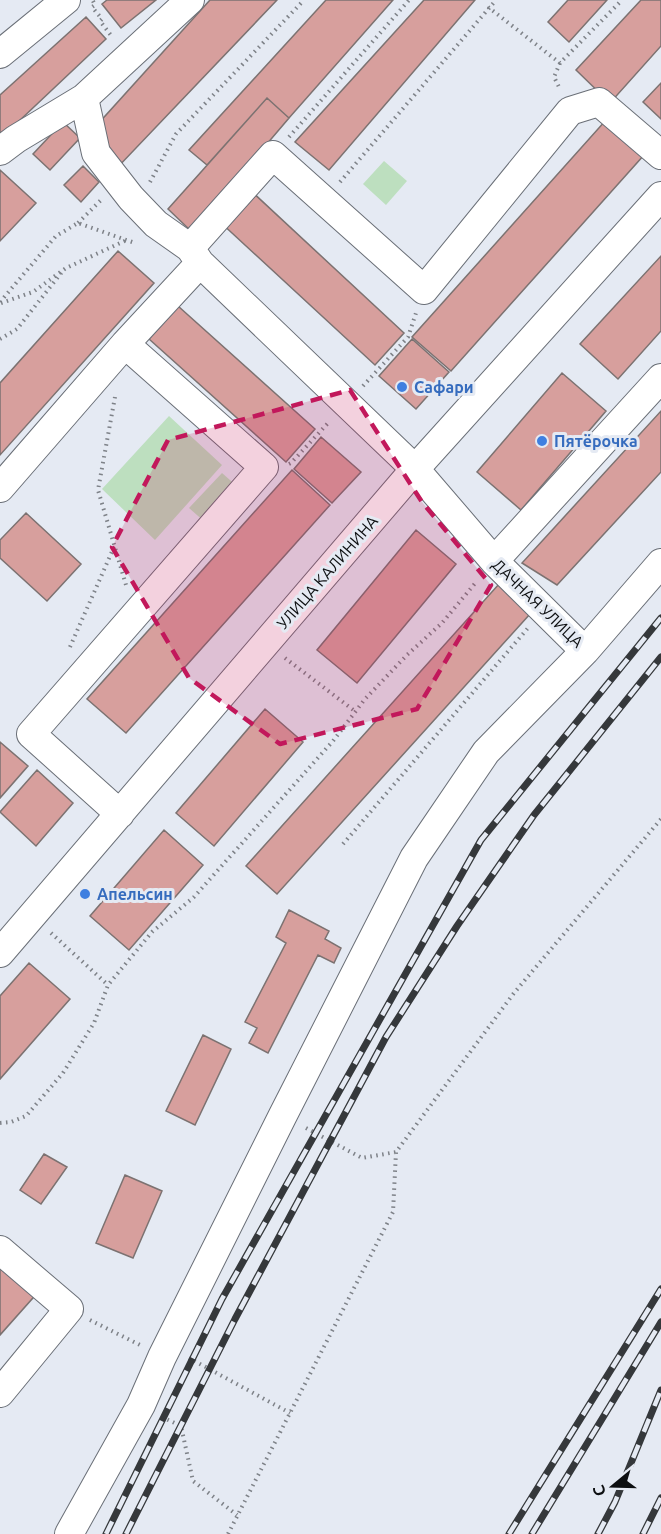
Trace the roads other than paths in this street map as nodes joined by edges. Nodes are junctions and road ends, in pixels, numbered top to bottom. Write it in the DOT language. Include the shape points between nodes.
graph roads {
  1 [pos="66,0"];
  2 [pos="190,0"];
  3 [pos="0,54"];
  4 [pos="84,98"];
  5 [pos="0,151"];
  6 [pos="661,155"];
  7 [pos="661,196"];
  8 [pos="189,250"];
  9 [pos="125,344"];
  10 [pos="661,378"];
  11 [pos="415,469"];
  12 [pos="0,488"];
  13 [pos="494,561"];
  14 [pos="661,563"];
  15 [pos="585,651"];
  16 [pos="120,814"];
  17 [pos="0,953"];
  18 [pos="0,1250"];
  19 [pos="0,1393"];
  20 [pos="69,1534"];
  1 -- 3 [label="street"];
  2 -- 4 [label="street"];
  4 -- 5 [label="street"];
  4 -- 8 [label="street, ДАЧНАЯ УЛИЦА" via="96,153 156,225"];
  6 -- 8 [label="street" via="599,102 570,111 424,290 273,155"];
  7 -- 11 [label="street, УЛИЦА КАЛИНИНА"];
  8 -- 9 [label="street"];
  8 -- 11 [label="street, ДАЧНАЯ УЛИЦА"];
  9 -- 12 [label="street"];
  9 -- 16 [label="street" via="264,467 31,734"];
  10 -- 13 [label="street"];
  11 -- 13 [label="street, ДАЧНАЯ УЛИЦА"];
  11 -- 16 [label="street, УЛИЦА КАЛИНИНА"];
  13 -- 15 [label="street, ДАЧНАЯ УЛИЦА"];
  14 -- 15 [label="street, ДАЧНАЯ УЛИЦА"];
  15 -- 20 [label="street" via="486,752 414,858 165,1351 141,1406"];
  16 -- 17 [label="street, УЛИЦА КАЛИНИНА"];
  18 -- 19 [label="street" via="69,1310"];
}
